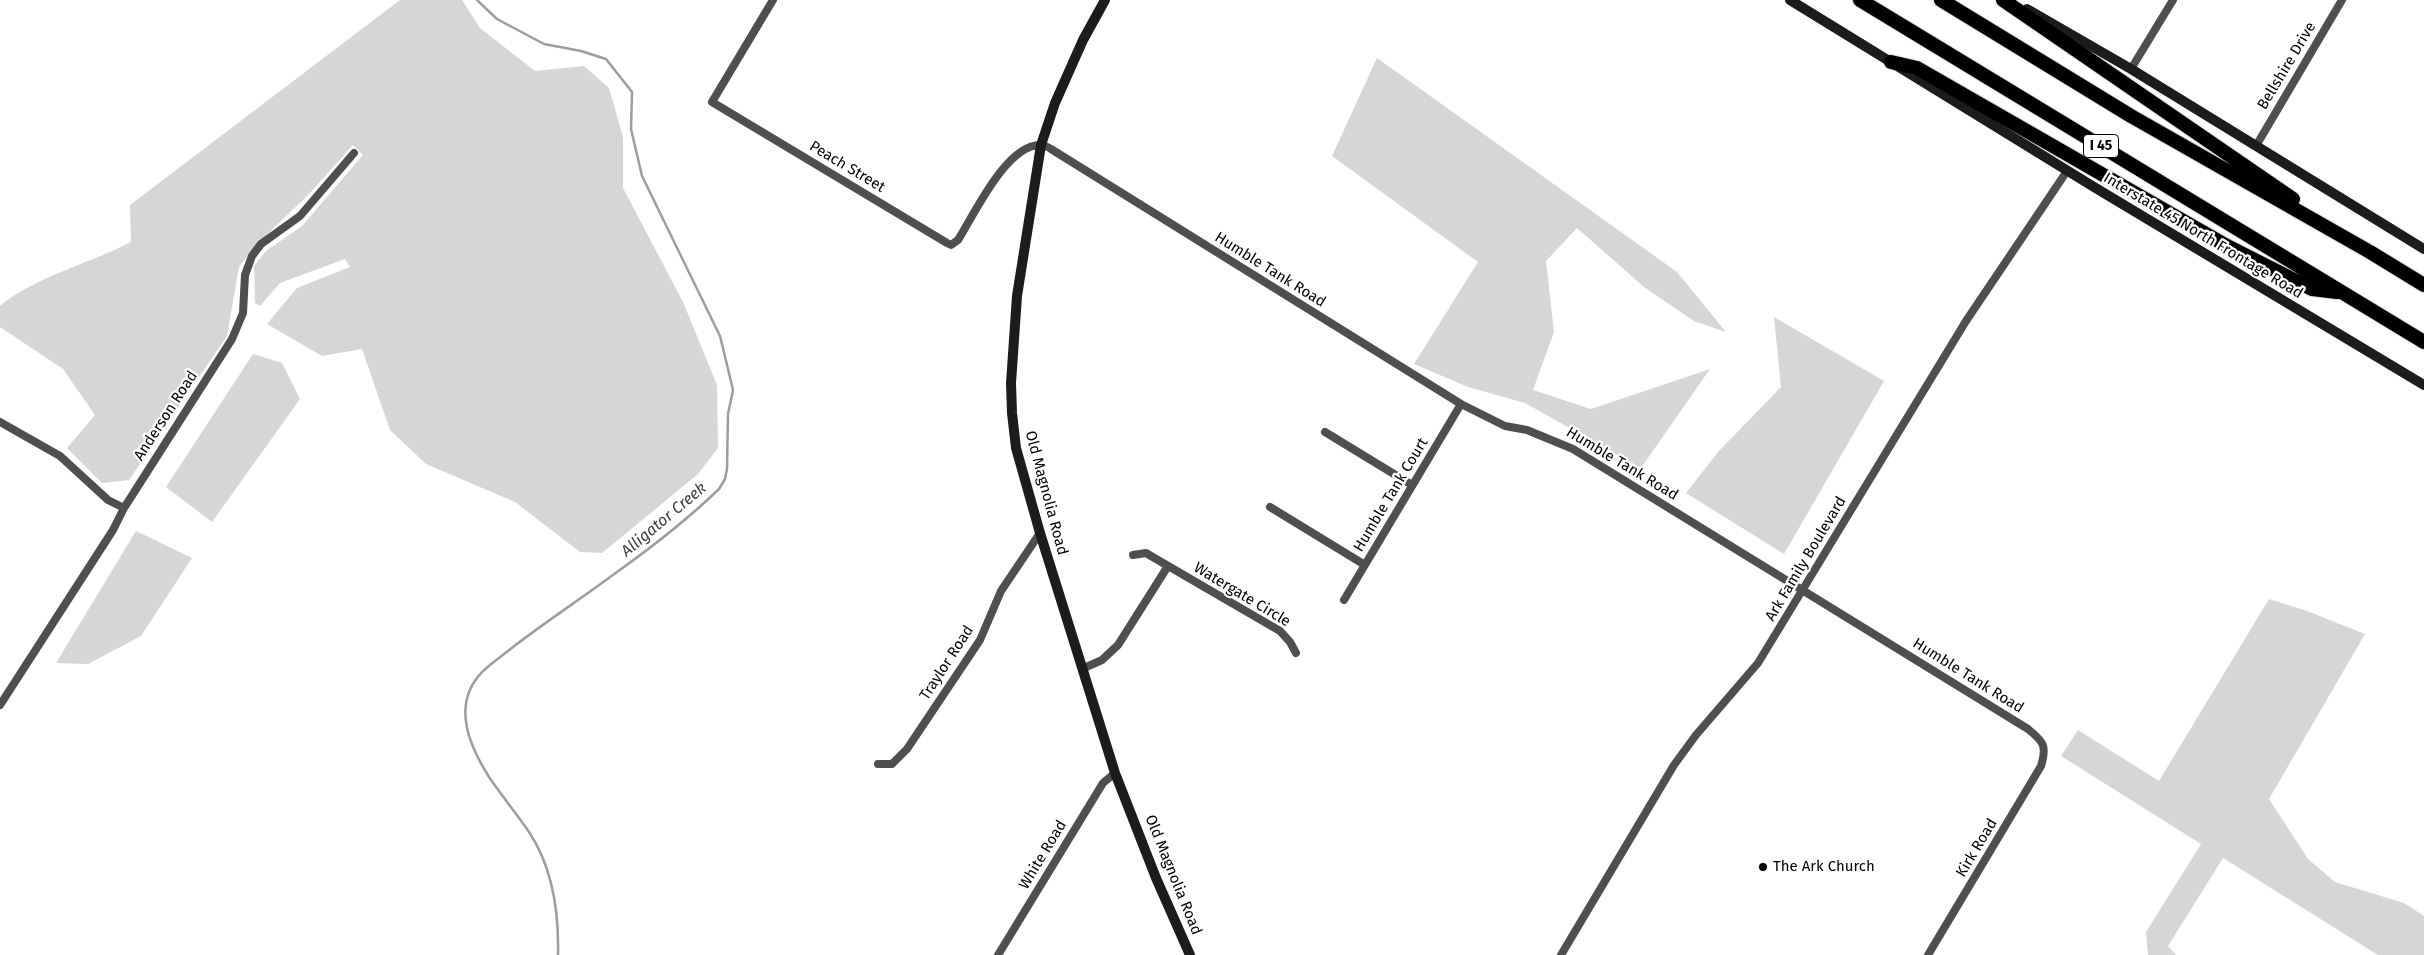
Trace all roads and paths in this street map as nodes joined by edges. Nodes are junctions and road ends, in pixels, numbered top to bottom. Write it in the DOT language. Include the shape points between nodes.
graph roads {
  1 [pos="773,0"];
  2 [pos="1106,0"];
  3 [pos="1790,0"];
  4 [pos="1860,0"];
  5 [pos="1941,0"];
  6 [pos="2003,0"];
  7 [pos="2010,0"];
  8 [pos="2173,0"];
  9 [pos="2342,0"];
  10 [pos="1891,62"];
  11 [pos="2132,69"];
  12 [pos="1041,145"];
  13 [pos="2256,146"];
  14 [pos="354,153"];
  15 [pos="2067,171"];
  16 [pos="2424,249"];
  17 [pos="2370,252"];
  18 [pos="2424,285"];
  19 [pos="2342,293"];
  20 [pos="2424,342"];
  21 [pos="2424,385"];
  22 [pos="1461,404"];
  23 [pos="0,422"];
  24 [pos="1324,432"];
  25 [pos="1412,485"];
  26 [pos="1270,507"];
  27 [pos="124,508"];
  28 [pos="1040,533"];
  29 [pos="1133,555"];
  30 [pos="1365,565"];
  31 [pos="1168,566"];
  32 [pos="1803,590"];
  33 [pos="1344,600"];
  34 [pos="1296,653"];
  35 [pos="1084,668"];
  36 [pos="0,705"];
  37 [pos="2045,754"];
  38 [pos="878,764"];
  39 [pos="1115,773"];
  40 [pos="998,955"];
  41 [pos="1190,955"];
  42 [pos="1561,955"];
  43 [pos="1928,955"];
  1 -- 12 [label="street, Peach Street" via="712,102 947,243 951,245 958,240 1009,162 1027,148"];
  2 -- 12 [label="main road, Old Magnolia Road" via="1083,40 1055,103"];
  3 -- 10 [label="main road, Interstate 45 North Frontage Road"];
  4 -- 19 [label="highway, I 45"];
  5 -- 17 [label="highway, I 45" via="2131,116"];
  6 -- 17 [label="highway"];
  7 -- 11 [label="main road"];
  8 -- 11 [label="street"];
  9 -- 13 [label="street, Bellshire Drive"];
  10 -- 15 [label="main road, Interstate 45 North Frontage Road"];
  10 -- 19 [label="highway" via="1917,68 2227,246 2312,289"];
  11 -- 13 [label="main road"];
  12 -- 22 [label="street, Humble Tank Road" via="1051,148"];
  12 -- 28 [label="main road, Old Magnolia Road" via="1017,296 1011,383 1016,448"];
  13 -- 16 [label="main road"];
  14 -- 27 [label="street, Anderson Road" via="300,216 260,244 252,256 245,275 243,313 232,339"];
  15 -- 21 [label="main road, Interstate 45 North Frontage Road"];
  15 -- 32 [label="street, Ark Family Boulevard" via="1966,321"];
  17 -- 18 [label="highway, I 45"];
  19 -- 20 [label="highway, I 45"];
  22 -- 25 [label="street, Humble Tank Court"];
  22 -- 32 [label="street, Humble Tank Road" via="1505,426 1527,430 1573,449"];
  23 -- 27 [label="street" via="60,456 108,500"];
  24 -- 25 [label="street"];
  25 -- 30 [label="street, Humble Tank Court"];
  26 -- 30 [label="street"];
  27 -- 36 [label="street, Anderson Road"];
  28 -- 35 [label="main road, Old Magnolia Road"];
  28 -- 38 [label="street, Traylor Road" via="1001,591 980,640 907,749 892,764"];
  29 -- 31 [label="street, Watergate Circle" via="1146,553"];
  30 -- 33 [label="street, Humble Tank Court"];
  31 -- 34 [label="street, Watergate Circle" via="1280,631"];
  31 -- 35 [label="street" via="1118,645 1102,660"];
  32 -- 37 [label="street, Humble Tank Road" via="2028,729 2044,745"];
  32 -- 42 [label="street, Ark Family Boulevard" via="1758,663 1674,765"];
  35 -- 39 [label="main road, Old Magnolia Road"];
  37 -- 43 [label="street, Kirk Road" via="2037,775"];
  39 -- 40 [label="street, White Road" via="1103,783"];
  39 -- 41 [label="main road, Old Magnolia Road"];
}
